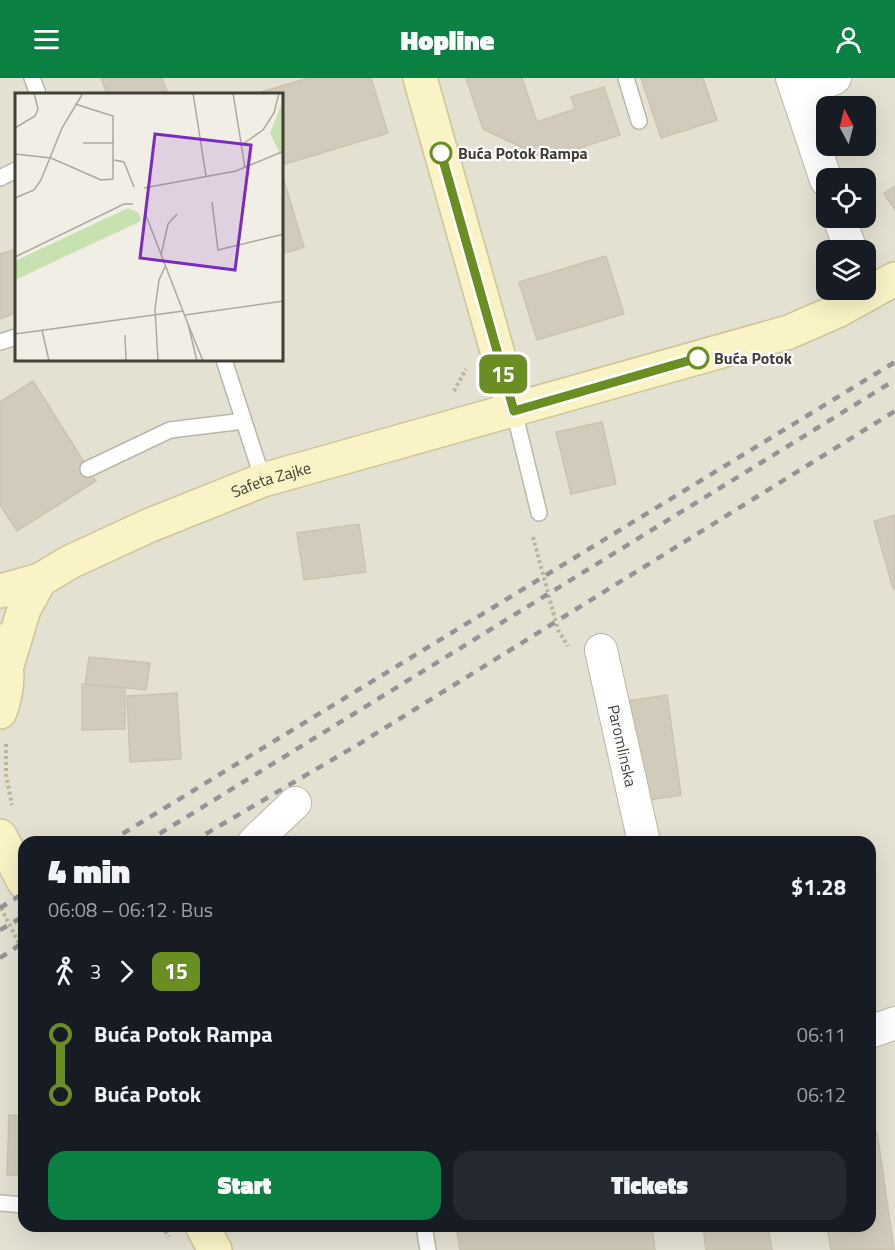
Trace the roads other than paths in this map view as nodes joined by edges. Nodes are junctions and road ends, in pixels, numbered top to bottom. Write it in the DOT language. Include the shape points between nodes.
graph roads {
  1 [pos="32,78"];
  2 [pos="420,78"];
  3 [pos="627,78"];
  4 [pos="835,78"];
  5 [pos="794,85"];
  6 [pos="38,93"];
  7 [pos="639,121"];
  8 [pos="822,168"];
  9 [pos="15,170"];
  10 [pos="0,178"];
  11 [pos="895,279"];
  12 [pos="876,288"];
  13 [pos="851,300"];
  14 [pos="15,337"];
  15 [pos="0,342"];
  16 [pos="225,362"];
  17 [pos="514,411"];
  18 [pos="244,421"];
  19 [pos="88,469"];
  20 [pos="263,480"];
  21 [pos="539,513"];
  22 [pos="40,580"];
  23 [pos="0,591"];
  24 [pos="4,649"];
  25 [pos="601,650"];
  26 [pos="0,712"];
  27 [pos="295,803"];
  28 [pos="0,836"];
  29 [pos="261,836"];
  30 [pos="643,836"];
  31 [pos="18,870"];
  32 [pos="895,1023"];
  33 [pos="876,1030"];
  34 [pos="0,1203"];
  35 [pos="18,1204"];
  36 [pos="205,1232"];
  37 [pos="425,1232"];
  38 [pos="215,1250"];
  39 [pos="428,1250"];
  1 -- 6 [label="lane"];
  2 -- 17 [label="main road"];
  3 -- 7 [label="lane"];
  4 -- 5 [label="street"];
  5 -- 8 [label="street"];
  9 -- 10 [label="lane"];
  11 -- 12 [label="main road, Safeta Zajke"];
  13 -- 17 [label="main road, Safeta Zajke" via="789,332"];
  14 -- 15 [label="lane"];
  16 -- 18 [label="lane"];
  17 -- 20 [label="main road, Safeta Zajke"];
  17 -- 21 [label="lane"];
  18 -- 19 [label="lane" via="170,430"];
  18 -- 20 [label="lane"];
  20 -- 22 [label="main road, Safeta Zajke" via="148,526"];
  22 -- 23 [label="main road, Safeta Zajke"];
  22 -- 24 [label="main road"];
  24 -- 26 [label="main road" via="7,692"];
  25 -- 30 [label="street, Paromlinska"];
  27 -- 29 [label="street"];
  28 -- 31 [label="main road"];
  32 -- 33 [label="street"];
  34 -- 35 [label="lane"];
  36 -- 38 [label="main road"];
  37 -- 39 [label="lane"];
}
